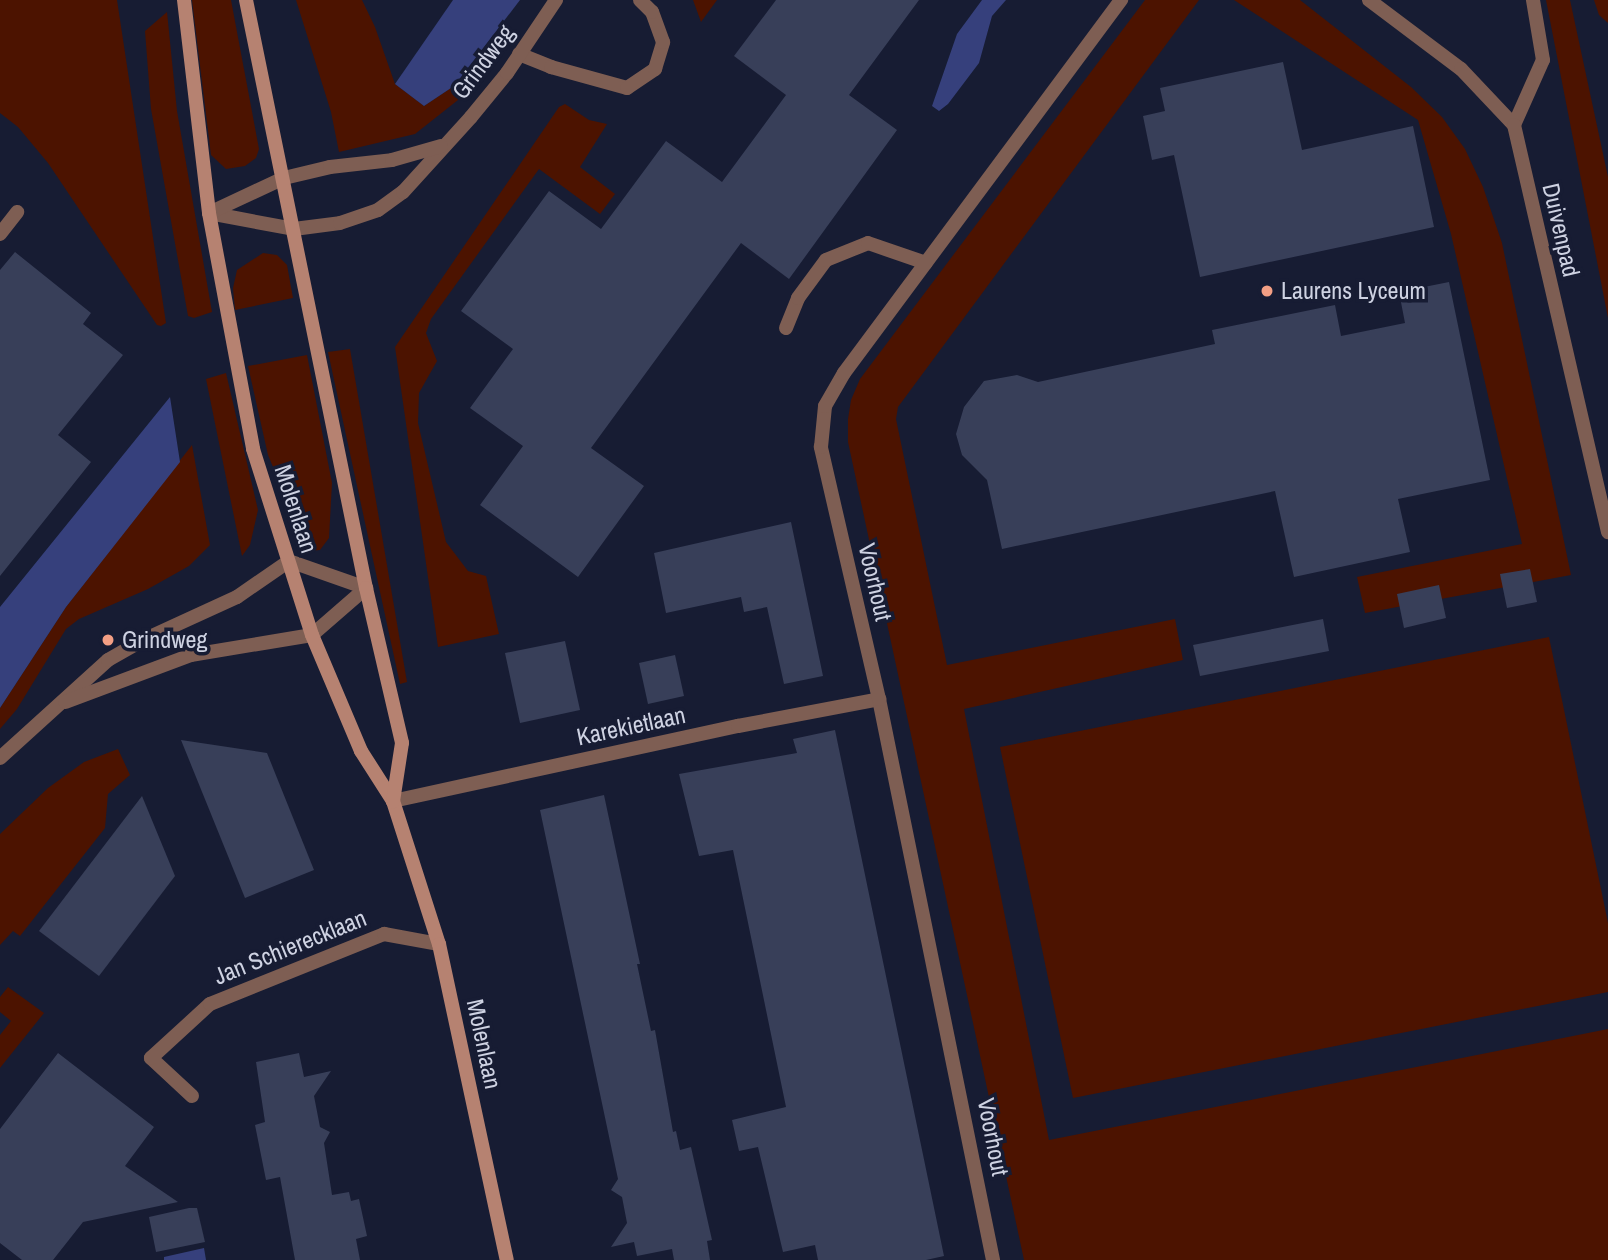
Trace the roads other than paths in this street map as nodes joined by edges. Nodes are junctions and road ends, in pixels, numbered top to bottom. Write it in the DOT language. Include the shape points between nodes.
graph roads {
  1 [pos="184,0"];
  2 [pos="246,0"];
  3 [pos="556,0"];
  4 [pos="640,0"];
  5 [pos="1121,0"];
  6 [pos="1369,0"];
  7 [pos="1533,0"];
  8 [pos="519,54"];
  9 [pos="1514,125"];
  10 [pos="441,146"];
  11 [pos="284,178"];
  12 [pos="17,212"];
  13 [pos="209,213"];
  14 [pos="295,229"];
  15 [pos="0,234"];
  16 [pos="926,263"];
  17 [pos="786,328"];
  18 [pos="1608,532"];
  19 [pos="289,561"];
  20 [pos="366,588"];
  21 [pos="312,635"];
  22 [pos="879,699"];
  23 [pos="65,702"];
  24 [pos="0,758"];
  25 [pos="393,800"];
  26 [pos="439,944"];
  27 [pos="192,1096"];
  28 [pos="507,1260"];
  29 [pos="993,1260"];
  1 -- 13 [label="main road, Molenlaan"];
  2 -- 11 [label="main road, Molenlaan"];
  3 -- 8 [label="street, Grindweg"];
  4 -- 8 [label="street" via="652,12 663,42 656,69 627,88"];
  5 -- 16 [label="street, Voorhout"];
  6 -- 9 [label="street" via="1461,69"];
  7 -- 9 [label="street" via="1544,60"];
  8 -- 10 [label="street, Grindweg" via="471,117"];
  9 -- 18 [label="street, Duivenpad"];
  10 -- 11 [label="street, Grindweg" via="392,160"];
  10 -- 14 [label="street, Grindweg" via="403,192 378,209 340,223"];
  11 -- 13 [label="street, Grindweg"];
  11 -- 14 [label="main road, Molenlaan"];
  12 -- 15 [label="street"];
  13 -- 14 [label="street, Grindweg"];
  13 -- 19 [label="main road, Molenlaan" via="253,449"];
  14 -- 20 [label="main road, Molenlaan"];
  16 -- 17 [label="street" via="868,243 826,260 798,298"];
  16 -- 22 [label="street, Voorhout" via="844,373 825,407 821,447"];
  19 -- 20 [label="street"];
  19 -- 21 [label="main road, Molenlaan"];
  19 -- 23 [label="street" via="237,597 108,660"];
  20 -- 21 [label="street"];
  20 -- 25 [label="main road, Molenlaan" via="402,743"];
  21 -- 23 [label="street" via="191,655"];
  21 -- 25 [label="main road, Molenlaan" via="361,751"];
  22 -- 25 [label="street, Karekietlaan"];
  22 -- 29 [label="street, Voorhout"];
  23 -- 24 [label="street"];
  25 -- 26 [label="main road, Molenlaan"];
  26 -- 27 [label="street, Jan Schierecklaan" via="384,934 210,1004 151,1058"];
  26 -- 28 [label="main road, Molenlaan"];
}
